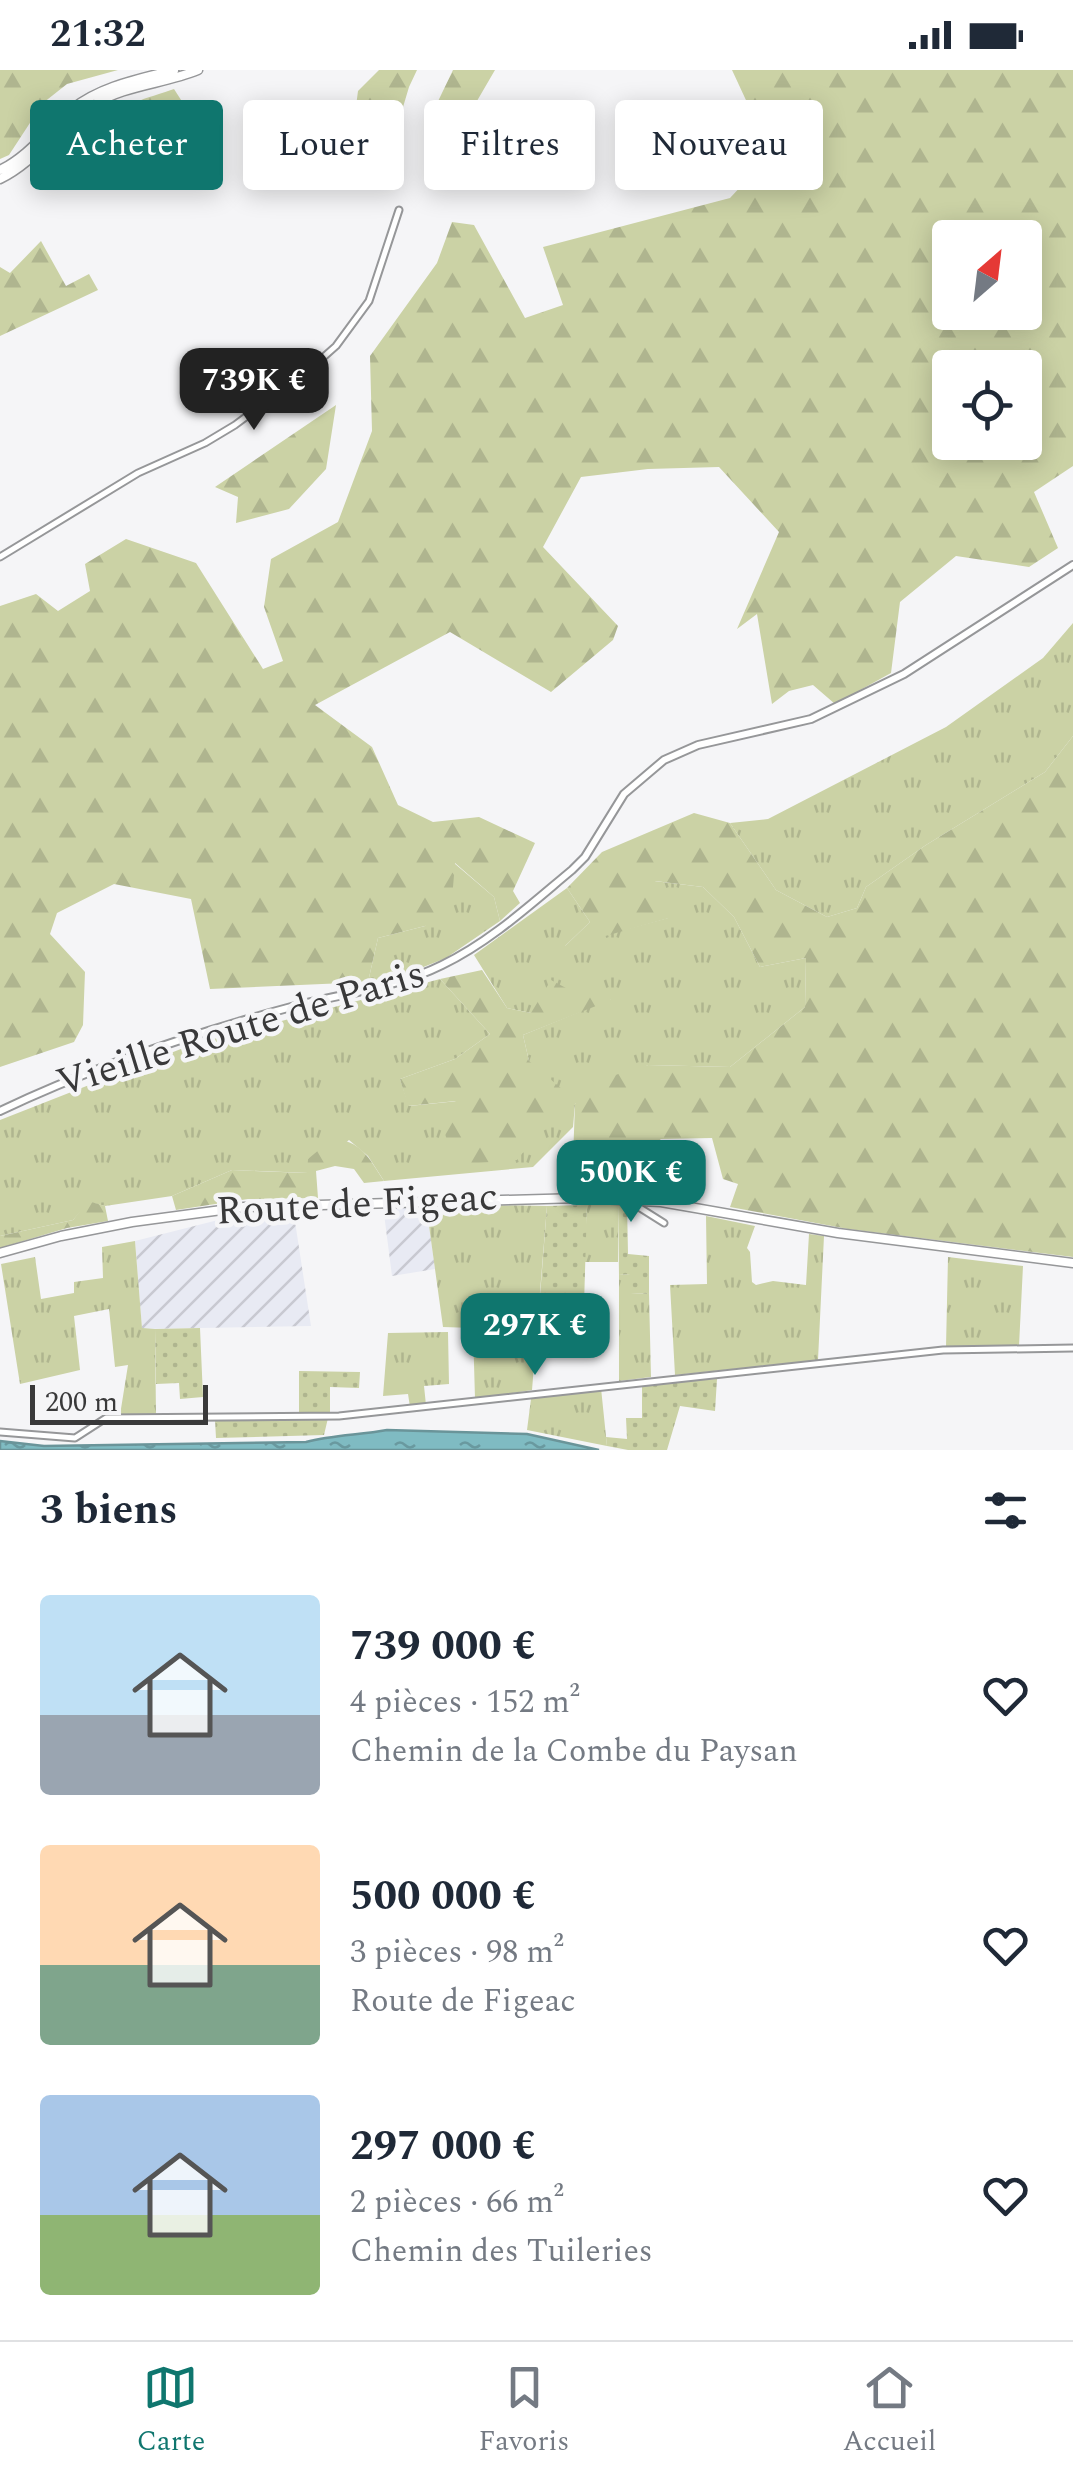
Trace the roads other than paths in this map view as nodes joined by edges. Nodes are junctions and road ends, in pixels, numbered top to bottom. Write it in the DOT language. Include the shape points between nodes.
graph roads {
  1 [pos="174,70"];
  2 [pos="198,70"];
  3 [pos="0,170"];
  4 [pos="0,179"];
  5 [pos="399,210"];
  6 [pos="0,557"];
  7 [pos="1073,564"];
  8 [pos="0,1111"];
  9 [pos="628,1199"];
  10 [pos="664,1223"];
  11 [pos="0,1252"];
  12 [pos="1073,1263"];
  13 [pos="1073,1348"];
  14 [pos="0,1432"];
  1 -- 3 [label="main road" via="89,98"];
  2 -- 4 [label="main road" via="94,104"];
  5 -- 6 [label="street" via="369,301 310,369 205,444 138,473"];
  7 -- 8 [label="street, Vieille Route de Paris" via="904,674 811,719 664,760 624,794 572,870 447,963 409,980 282,1010 108,1064"];
  9 -- 10 [label="street"];
  9 -- 11 [label="main road, Route de Figeac" via="244,1207"];
  9 -- 12 [label="main road, Route de Figeac"];
  13 -- 14 [label="street" via="943,1350 340,1416 106,1418 66,1439"];
}
